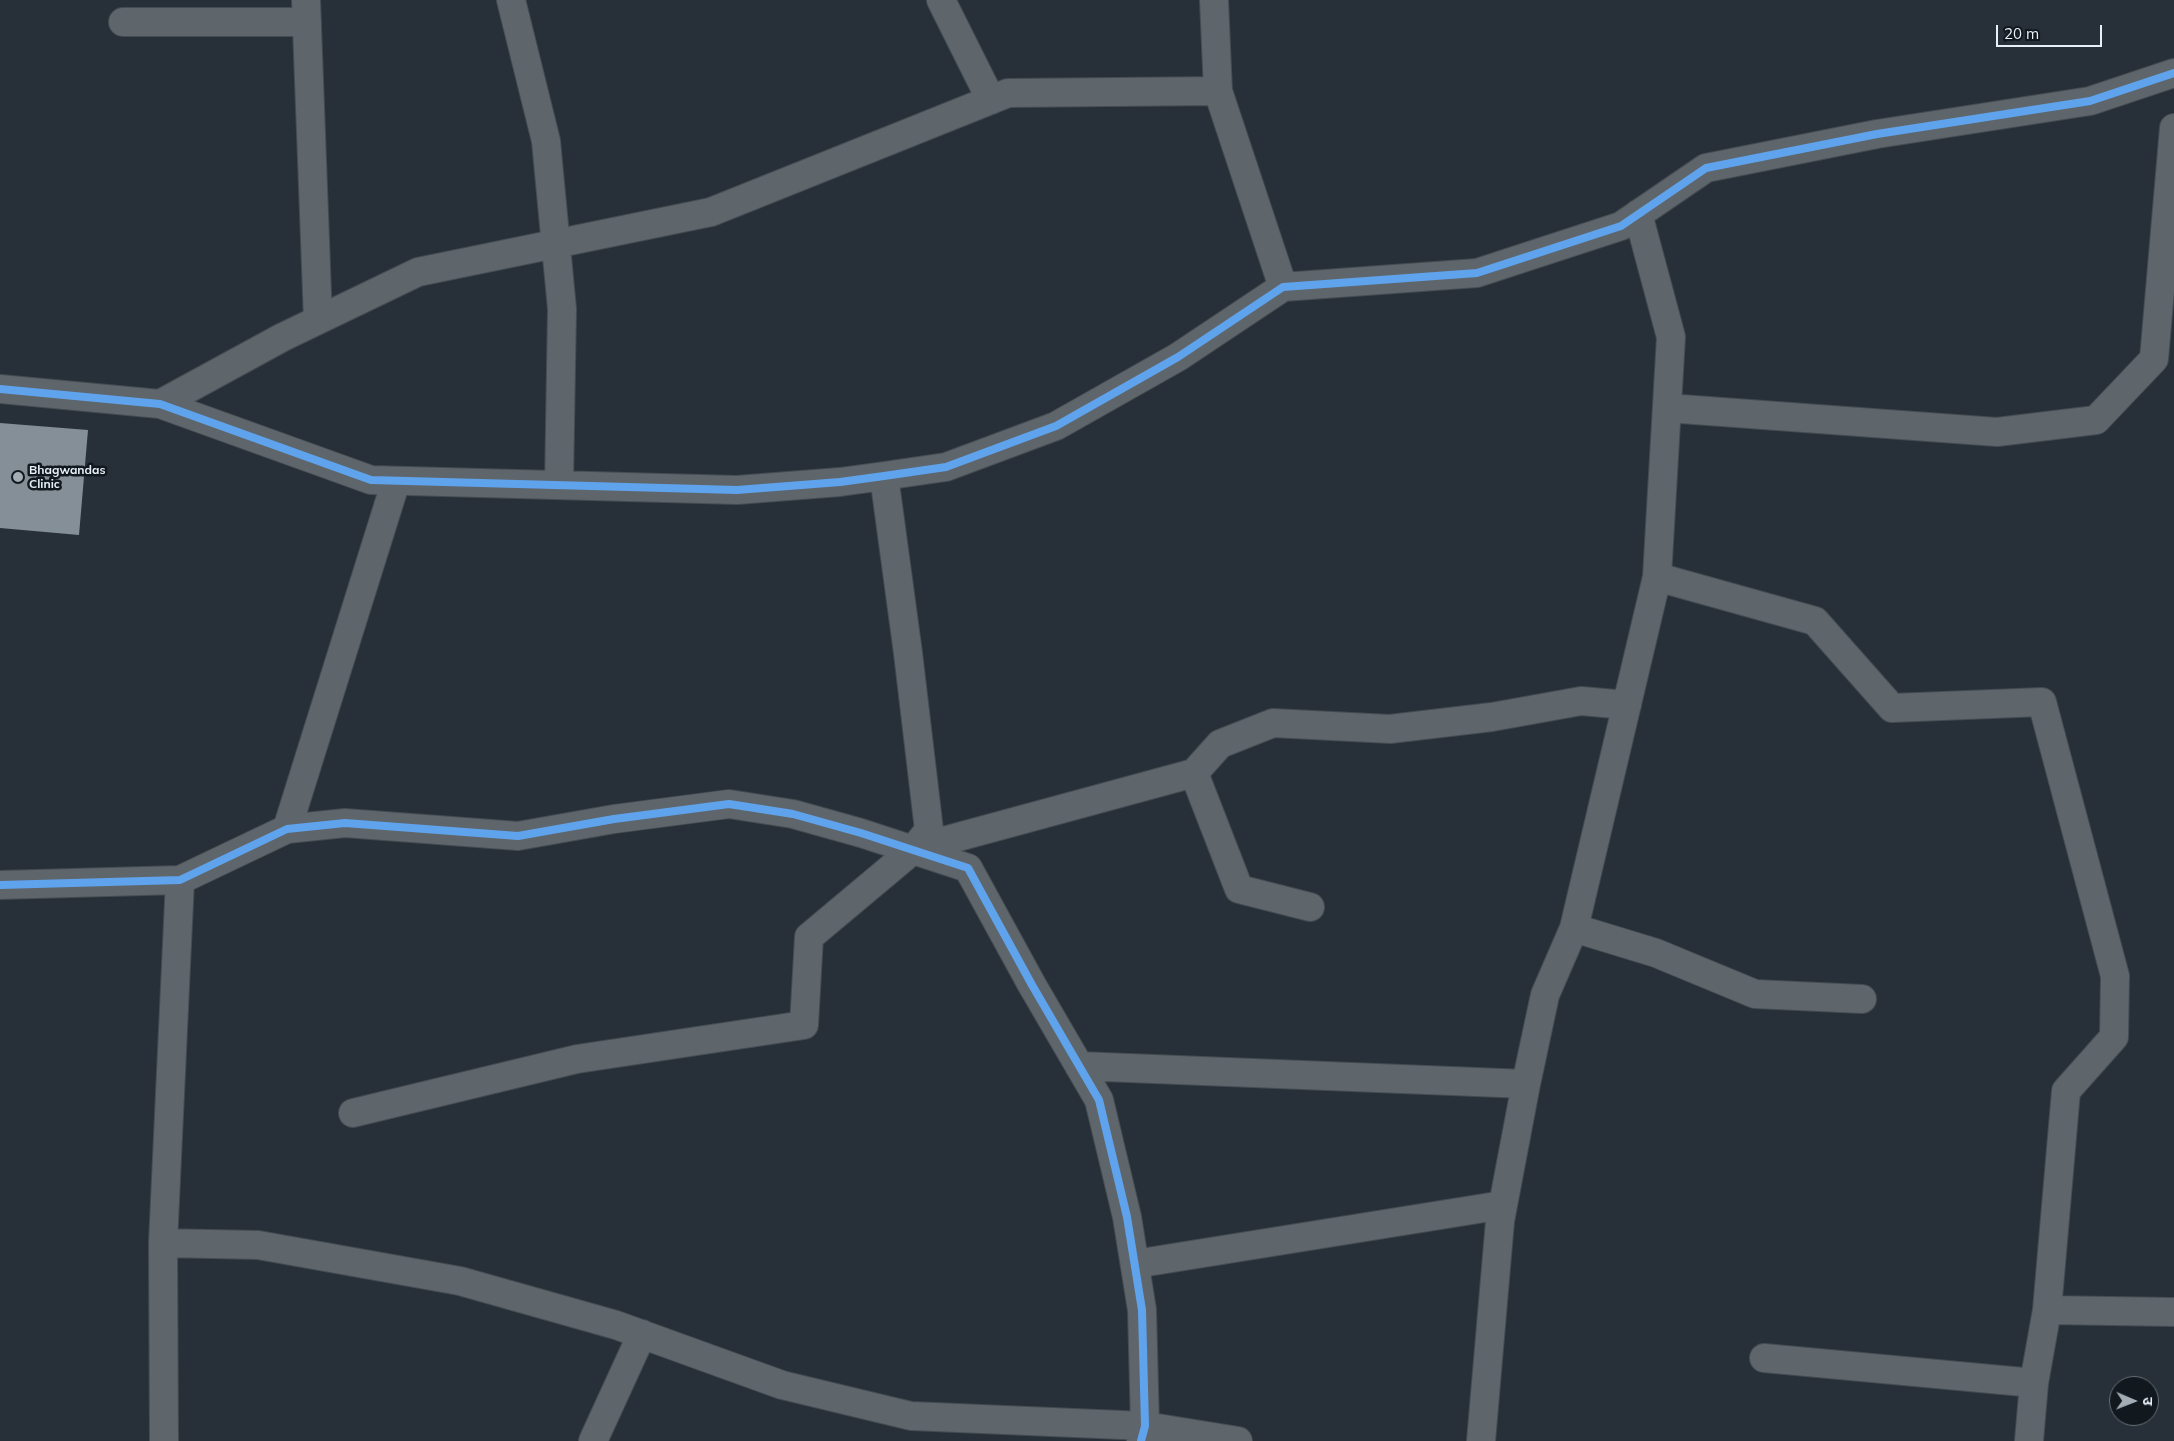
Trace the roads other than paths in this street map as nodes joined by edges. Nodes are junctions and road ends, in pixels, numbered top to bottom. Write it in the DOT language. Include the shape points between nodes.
graph roads {
  1 [pos="511,0"];
  2 [pos="941,0"];
  3 [pos="1214,0"];
  4 [pos="306,11"];
  5 [pos="123,22"];
  6 [pos="2174,73"];
  7 [pos="1218,91"];
  8 [pos="991,100"];
  9 [pos="2174,128"];
  10 [pos="1638,214"];
  11 [pos="556,245"];
  12 [pos="1283,287"];
  13 [pos="318,320"];
  14 [pos="2164,362"];
  15 [pos="0,389"];
  16 [pos="160,404"];
  17 [pos="1667,408"];
  18 [pos="884,476"];
  19 [pos="396,481"];
  20 [pos="559,485"];
  21 [pos="1657,577"];
  22 [pos="1627,705"];
  23 [pos="1194,773"];
  24 [pos="287,829"];
  25 [pos="914,850"];
  26 [pos="180,880"];
  27 [pos="0,885"];
  28 [pos="1310,907"];
  29 [pos="1574,928"];
  30 [pos="1862,999"];
  31 [pos="1079,1066"];
  32 [pos="1526,1084"];
  33 [pos="353,1113"];
  34 [pos="1504,1205"];
  35 [pos="163,1243"];
  36 [pos="1135,1264"];
  37 [pos="2047,1310"];
  38 [pos="2174,1312"];
  39 [pos="642,1334"];
  40 [pos="1764,1358"];
  41 [pos="2034,1383"];
  42 [pos="1143,1433"];
  43 [pos="164,1441"];
  44 [pos="593,1441"];
  45 [pos="1238,1441"];
  46 [pos="1481,1441"];
  47 [pos="2028,1441"];
  1 -- 11 [label="street" via="546,141"];
  2 -- 8 [label="street"];
  3 -- 7 [label="street"];
  4 -- 5 [label="street"];
  4 -- 13 [label="street"];
  6 -- 10 [label="street" via="2090,101 1877,134 1706,168"];
  7 -- 8 [label="street" via="1008,93"];
  7 -- 12 [label="street"];
  8 -- 11 [label="street" via="710,212"];
  9 -- 14 [label="street"];
  10 -- 12 [label="street" via="1621,226 1477,273"];
  10 -- 17 [label="street" via="1671,337"];
  11 -- 13 [label="street" via="418,272"];
  11 -- 20 [label="street" via="562,309"];
  12 -- 18 [label="street" via="1178,357 1056,426 946,467"];
  13 -- 16 [label="street"];
  14 -- 17 [label="street" via="2096,420 1997,432"];
  15 -- 16 [label="street"];
  16 -- 19 [label="street" via="371,480"];
  17 -- 21 [label="street"];
  18 -- 20 [label="street" via="737,490"];
  18 -- 25 [label="street" via="929,830"];
  19 -- 20 [label="street"];
  19 -- 24 [label="street"];
  21 -- 22 [label="street"];
  21 -- 37 [label="street" via="1815,621 1892,708 2042,702 2115,976 2114,1037 2066,1091"];
  22 -- 23 [label="street" via="1581,701 1492,717 1390,729 1273,723 1220,744"];
  22 -- 29 [label="street"];
  23 -- 25 [label="street"];
  23 -- 28 [label="street" via="1239,889"];
  24 -- 25 [label="street" via="345,822 518,836 728,804 793,814"];
  24 -- 26 [label="street"];
  25 -- 31 [label="street" via="968,868"];
  25 -- 33 [label="street" via="809,936 804,1025 577,1059"];
  26 -- 27 [label="street"];
  26 -- 35 [label="street"];
  29 -- 30 [label="street" via="1656,953 1755,994"];
  29 -- 32 [label="street" via="1546,995"];
  31 -- 32 [label="street"];
  31 -- 36 [label="street" via="1099,1100"];
  32 -- 34 [label="street"];
  34 -- 36 [label="street"];
  34 -- 46 [label="street" via="1499,1230"];
  35 -- 39 [label="street" via="258,1245 460,1280"];
  35 -- 43 [label="street"];
  36 -- 42 [label="street" via="1142,1310"];
  37 -- 38 [label="street"];
  37 -- 41 [label="street"];
  39 -- 42 [label="street" via="782,1385 911,1416"];
  39 -- 44 [label="street"];
  40 -- 41 [label="street"];
  41 -- 47 [label="street"];
  42 -- 45 [label="street"];
}
